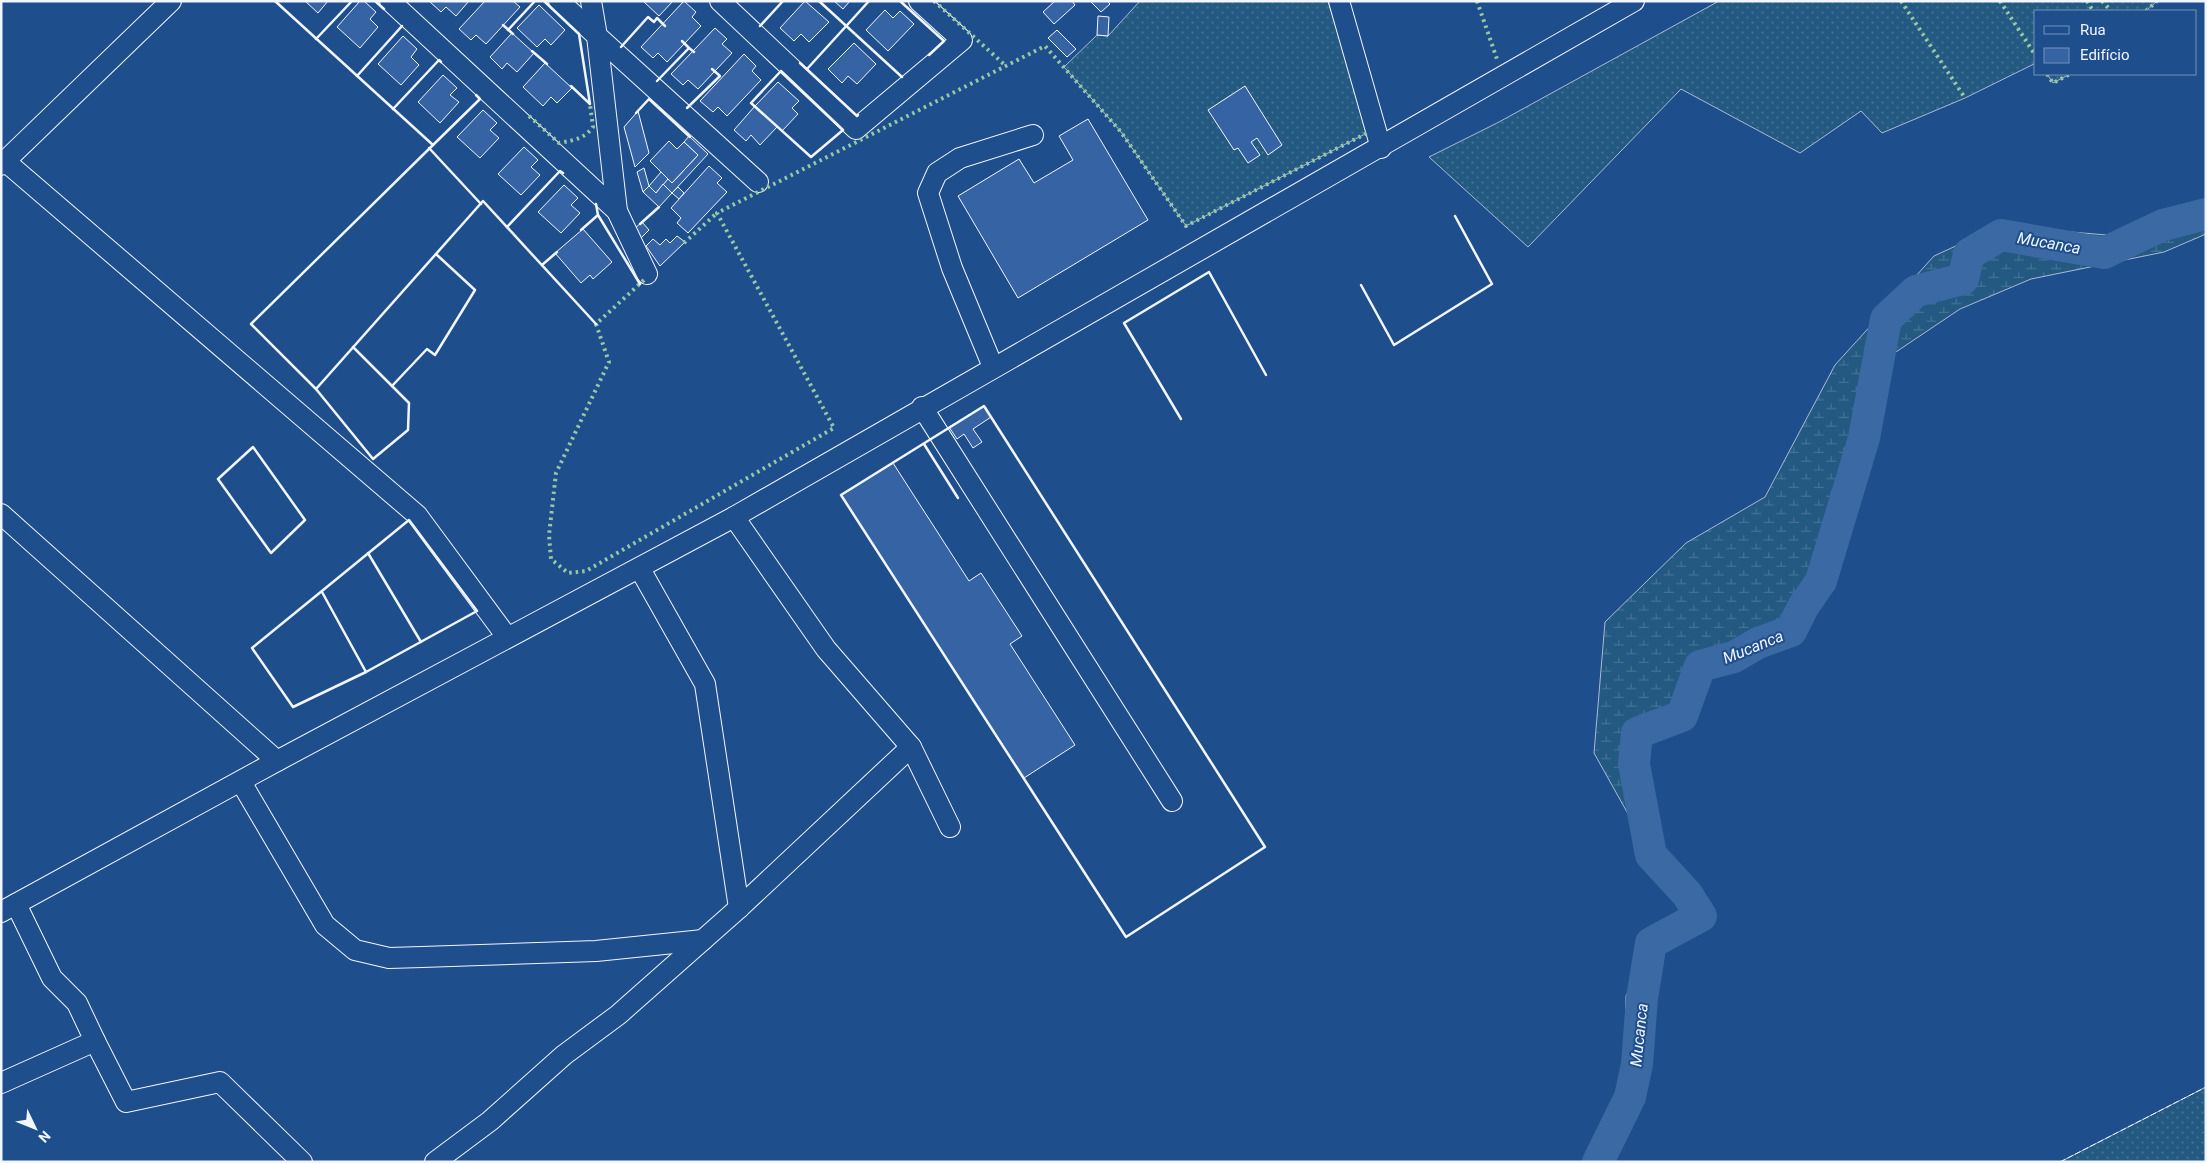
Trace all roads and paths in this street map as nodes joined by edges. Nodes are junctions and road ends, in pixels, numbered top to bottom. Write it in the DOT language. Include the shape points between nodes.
graph roads {
  1 [pos="172,1"];
  2 [pos="390,1"];
  3 [pos="559,1"];
  4 [pos="591,1"];
  5 [pos="720,1"];
  6 [pos="919,1"];
  7 [pos="1339,1"];
  8 [pos="1634,1"];
  9 [pos="597,36"];
  10 [pos="1033,135"];
  11 [pos="1381,148"];
  12 [pos="3,163"];
  13 [pos="758,182"];
  14 [pos="617,212"];
  15 [pos="647,274"];
  16 [pos="993,367"];
  17 [pos="922,407"];
  18 [pos="734,517"];
  19 [pos="5,525"];
  20 [pos="640,569"];
  21 [pos="507,637"];
  22 [pos="912,747"];
  23 [pos="277,761"];
  24 [pos="241,782"];
  25 [pos="1172,801"];
  26 [pos="950,826"];
  27 [pos="8,908"];
  28 [pos="739,908"];
  29 [pos="703,940"];
  30 [pos="96,1041"];
  31 [pos="1,1083"];
  32 [pos="302,1162"];
  33 [pos="435,1162"];
  1 -- 12 [label="street"];
  2 -- 14 [label="street"];
  3 -- 9 [label="street"];
  4 -- 9 [label="street"];
  5 -- 6 [label="street" via="856,129 962,40"];
  7 -- 11 [label="street"];
  8 -- 11 [label="street"];
  9 -- 13 [label="street"];
  9 -- 14 [label="street"];
  10 -- 16 [label="street" via="960,158 937,173 928,193 952,268"];
  11 -- 16 [label="street"];
  12 -- 21 [label="street" via="417,515"];
  14 -- 15 [label="street"];
  16 -- 17 [label="street"];
  17 -- 18 [label="street"];
  17 -- 25 [label="street"];
  18 -- 20 [label="street"];
  18 -- 22 [label="street" via="826,649"];
  19 -- 23 [label="street"];
  20 -- 21 [label="street"];
  20 -- 28 [label="street" via="705,684"];
  21 -- 23 [label="street"];
  22 -- 26 [label="street"];
  22 -- 28 [label="street"];
  23 -- 24 [label="street"];
  24 -- 27 [label="street"];
  24 -- 29 [label="street" via="325,925 355,950 389,958 596,952"];
  27 -- 30 [label="street" via="52,978 77,1003"];
  28 -- 29 [label="street"];
  29 -- 33 [label="street" via="618,1015 564,1055 490,1120"];
  30 -- 31 [label="street"];
  30 -- 32 [label="street" via="126,1102 220,1082"];
}
